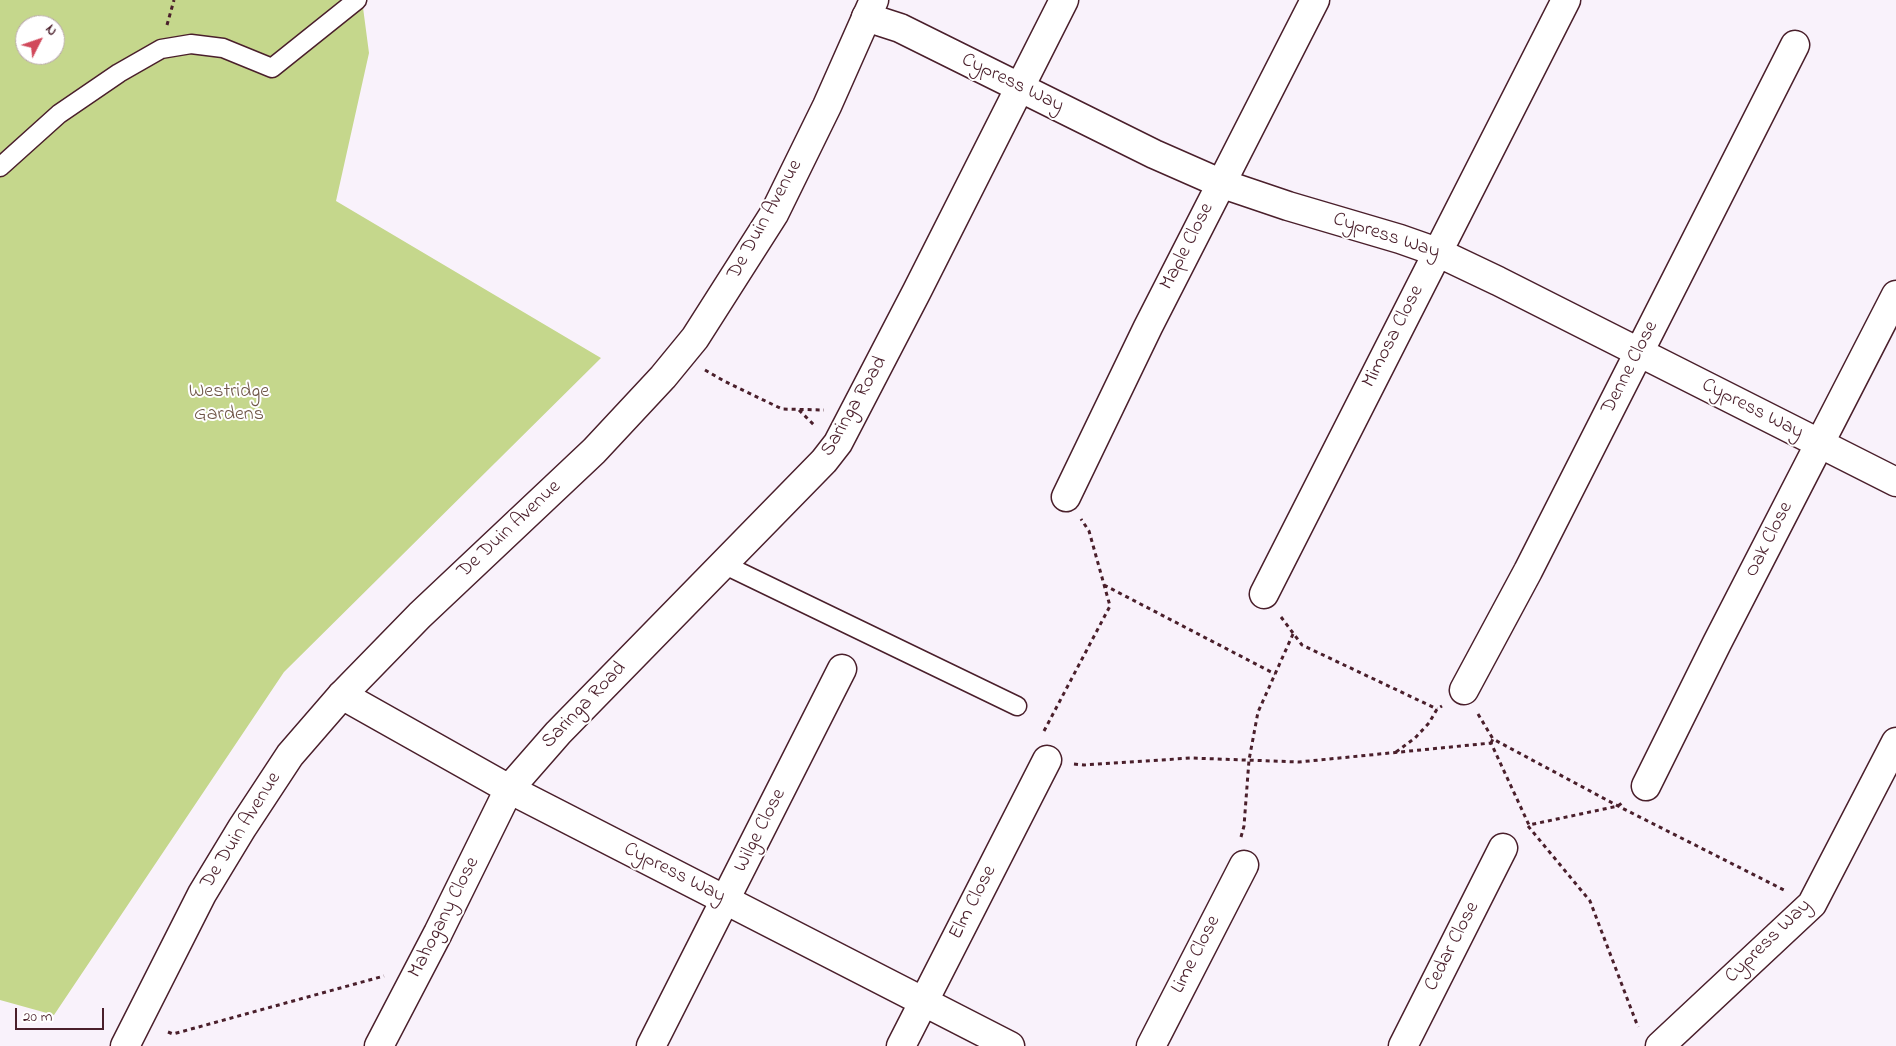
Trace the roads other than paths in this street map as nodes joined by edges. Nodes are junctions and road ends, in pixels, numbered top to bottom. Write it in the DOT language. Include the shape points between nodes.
graph roads {
  1 [pos="357,0"];
  2 [pos="1064,0"];
  3 [pos="1315,0"];
  4 [pos="1566,0"];
  5 [pos="870,9"];
  6 [pos="1795,45"];
  7 [pos="1021,88"];
  8 [pos="0,167"];
  9 [pos="1220,183"];
  10 [pos="1437,252"];
  11 [pos="1896,295"];
  12 [pos="1639,352"];
  13 [pos="1820,444"];
  14 [pos="1896,482"];
  15 [pos="1066,497"];
  16 [pos="724,564"];
  17 [pos="1264,594"];
  18 [pos="842,669"];
  19 [pos="1464,690"];
  20 [pos="342,695"];
  21 [pos="1017,706"];
  22 [pos="1896,742"];
  23 [pos="1047,760"];
  24 [pos="1646,786"];
  25 [pos="509,790"];
  26 [pos="1514,840"];
  27 [pos="1242,854"];
  28 [pos="725,901"];
  29 [pos="924,1002"];
  30 [pos="125,1046"];
  31 [pos="379,1046"];
  32 [pos="651,1046"];
  33 [pos="901,1046"];
  34 [pos="1010,1046"];
  35 [pos="1151,1046"];
  36 [pos="1403,1046"];
  37 [pos="1660,1046"];
  1 -- 8 [label="lane" via="272,68 223,48 191,44 161,49 59,114"];
  2 -- 7 [label="street, Saringa Road"];
  3 -- 9 [label="street, Maple Close"];
  4 -- 10 [label="street, Mimosa Close"];
  5 -- 7 [label="street, Cypress Way" via="900,28"];
  5 -- 20 [label="street, De Duin Avenue" via="774,214 695,338 594,451 420,615"];
  6 -- 12 [label="street, Denne Close"];
  7 -- 9 [label="street, Cypress Way"];
  7 -- 16 [label="street, Saringa Road" via="838,443"];
  9 -- 10 [label="street, Cypress Way"];
  9 -- 15 [label="street, Maple Close"];
  10 -- 12 [label="street, Cypress Way"];
  10 -- 17 [label="street, Mimosa Close"];
  11 -- 13 [label="street, Oak Close"];
  12 -- 13 [label="street, Cypress Way"];
  12 -- 19 [label="street, Denne Close"];
  13 -- 14 [label="street, Cypress Way"];
  13 -- 24 [label="street, Oak Close"];
  16 -- 21 [label="lane"];
  16 -- 25 [label="street, Saringa Road" via="558,733"];
  18 -- 28 [label="street, Wilge Close"];
  20 -- 25 [label="street, Cypress Way"];
  20 -- 30 [label="street, De Duin Avenue" via="290,755 242,828 202,894"];
  22 -- 37 [label="street, Cypress Way" via="1812,904"];
  23 -- 29 [label="street, Elm Close"];
  25 -- 28 [label="street, Cypress Way"];
  25 -- 31 [label="street, Mahogany Close"];
  26 -- 36 [label="street, Cedar Close"];
  27 -- 35 [label="street, Lime Close"];
  28 -- 29 [label="street, Cypress Way"];
  28 -- 32 [label="street, Wilge Close"];
  29 -- 33 [label="street, Elm Close"];
  29 -- 34 [label="street, Cypress Way"];
}
